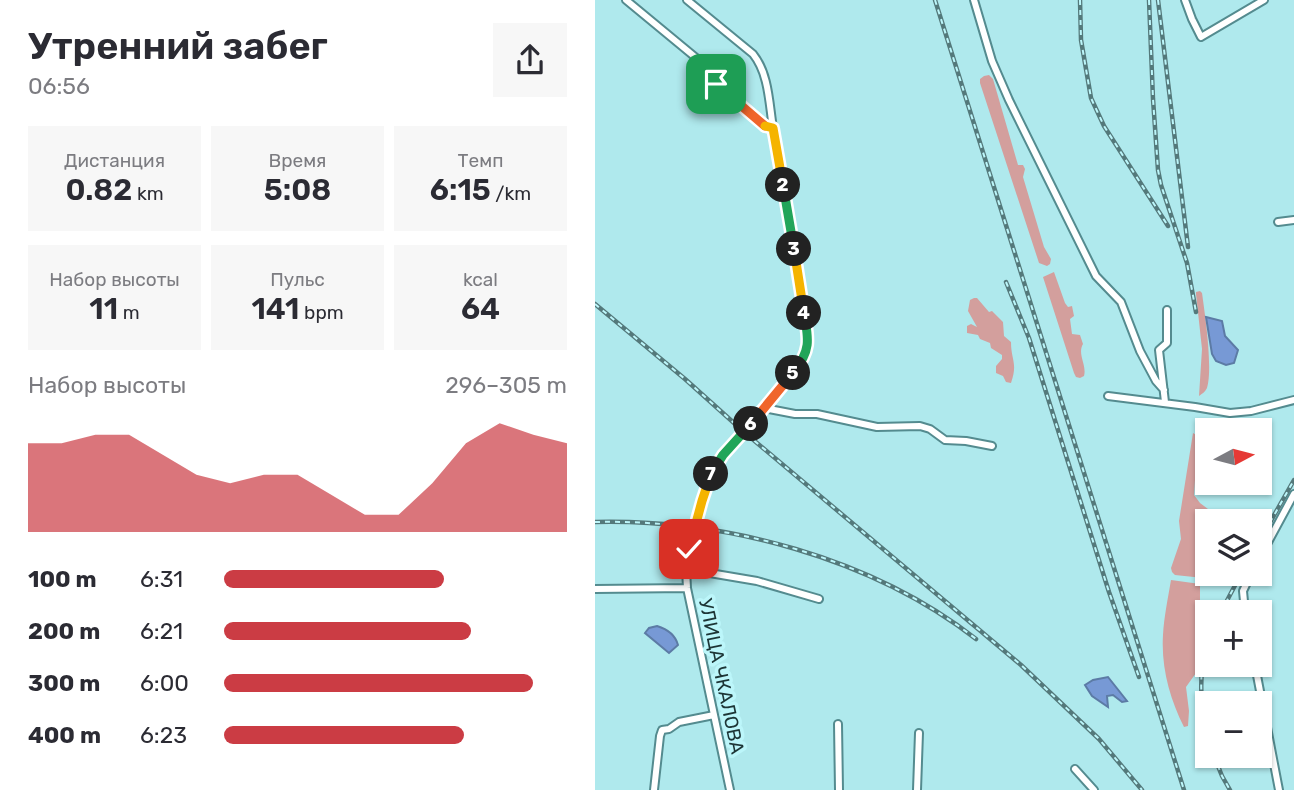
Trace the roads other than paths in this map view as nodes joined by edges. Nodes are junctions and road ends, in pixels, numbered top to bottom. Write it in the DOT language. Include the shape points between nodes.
graph roads {
  1 [pos="626,0"];
  2 [pos="687,0"];
  3 [pos="974,0"];
  4 [pos="1185,0"];
  5 [pos="1265,0"];
  6 [pos="773,128"];
  7 [pos="1294,220"];
  8 [pos="1278,222"];
  9 [pos="1167,310"];
  10 [pos="1164,390"];
  11 [pos="1108,396"];
  12 [pos="1294,400"];
  13 [pos="1165,402"];
  14 [pos="766,407"];
  15 [pos="992,446"];
  16 [pos="1294,494"];
  17 [pos="1272,535"];
  18 [pos="686,569"];
  19 [pos="687,588"];
  20 [pos="595,589"];
  21 [pos="819,599"];
  22 [pos="1257,677"];
  23 [pos="714,715"];
  24 [pos="838,724"];
  25 [pos="919,733"];
  26 [pos="1075,769"];
  27 [pos="654,790"];
  28 [pos="730,790"];
  29 [pos="839,790"];
  30 [pos="917,790"];
  31 [pos="1094,790"];
  32 [pos="1279,790"];
  1 -- 6 [label="street" via="712,71 716,84"];
  2 -- 6 [label="street, УЛИЦА ЧКАЛОВА" via="759,61"];
  3 -- 10 [label="street" via="1009,100 1096,276 1121,302 1140,351"];
  4 -- 5 [label="street" via="1201,37"];
  6 -- 14 [label="street, УЛИЦА ЧКАЛОВА" via="808,345 801,363"];
  7 -- 8 [label="street"];
  9 -- 10 [label="street" via="1167,343 1159,350"];
  10 -- 13 [label="street"];
  11 -- 13 [label="street"];
  12 -- 13 [label="street" via="1230,413"];
  14 -- 15 [label="street" via="877,427 920,426 945,440"];
  14 -- 18 [label="street, УЛИЦА ЧКАЛОВА" via="712,472"];
  16 -- 17 [label="street"];
  18 -- 19 [label="street, УЛИЦА ЧКАЛОВА"];
  18 -- 21 [label="street" via="757,581"];
  19 -- 20 [label="street"];
  19 -- 23 [label="street, УЛИЦА ЧКАЛОВА"];
  22 -- 32 [label="street"];
  23 -- 27 [label="street" via="663,730"];
  23 -- 28 [label="street, УЛИЦА ЧКАЛОВА"];
  24 -- 29 [label="street"];
  25 -- 30 [label="street"];
  26 -- 31 [label="street"];
}
